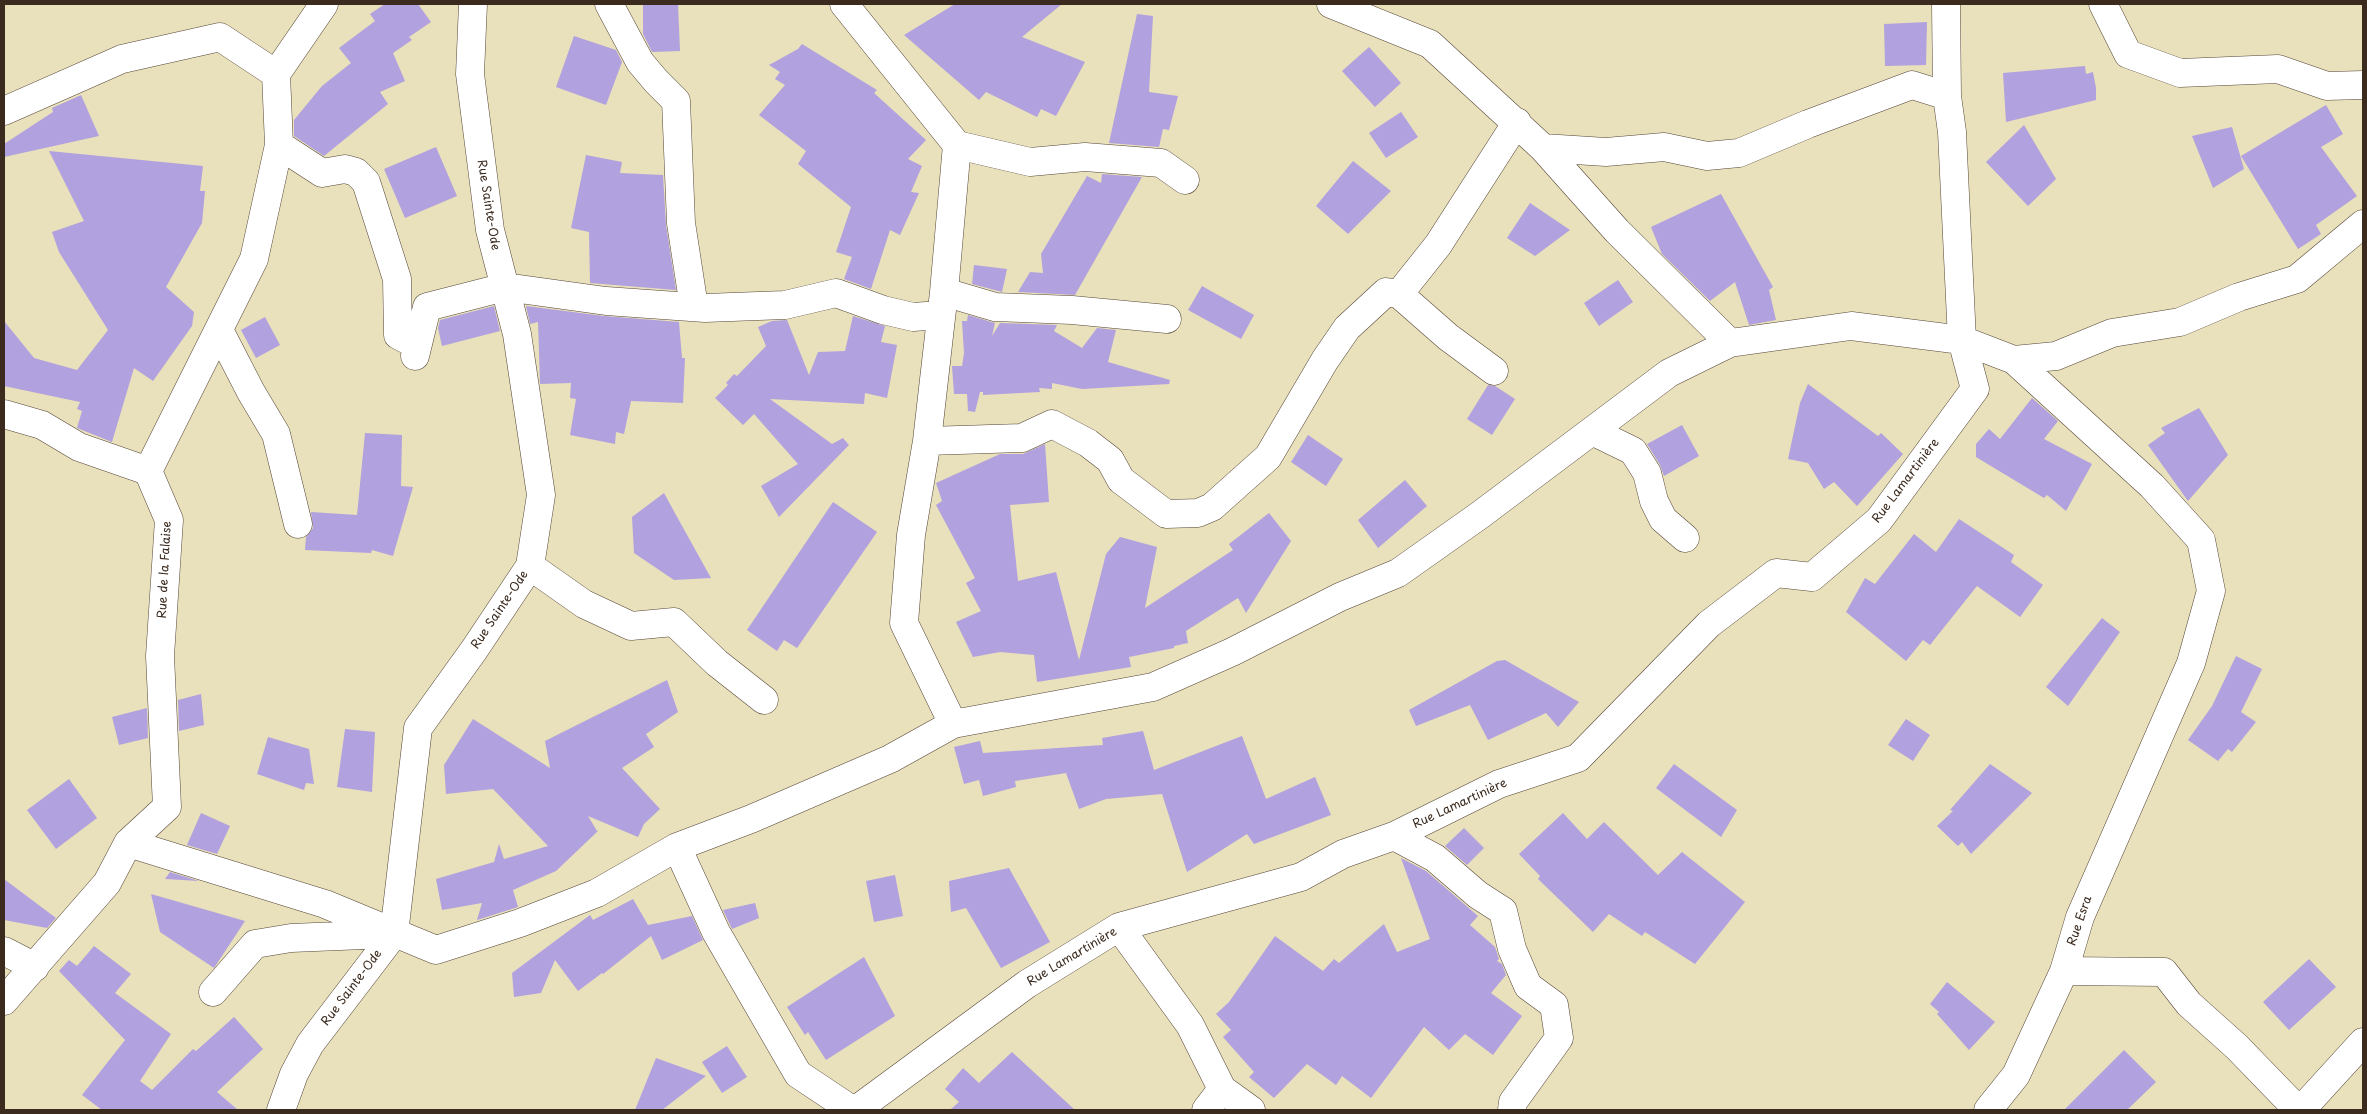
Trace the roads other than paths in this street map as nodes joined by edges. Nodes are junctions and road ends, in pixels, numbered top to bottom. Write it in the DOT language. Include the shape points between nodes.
graph roads {
  1 [pos="324,4"];
  2 [pos="473,4"];
  3 [pos="609,4"];
  4 [pos="844,4"];
  5 [pos="1331,4"];
  6 [pos="1946,4"];
  7 [pos="2103,4"];
  8 [pos="276,74"];
  9 [pos="2363,85"];
  10 [pos="1947,96"];
  11 [pos="4,111"];
  12 [pos="1517,122"];
  13 [pos="279,146"];
  14 [pos="957,146"];
  15 [pos="1543,148"];
  16 [pos="1185,180"];
  17 [pos="2363,224"];
  18 [pos="505,287"];
  19 [pos="1399,294"];
  20 [pos="942,304"];
  21 [pos="694,307"];
  22 [pos="1167,319"];
  23 [pos="219,330"];
  24 [pos="1962,340"];
  25 [pos="1730,343"];
  26 [pos="2014,360"];
  27 [pos="1494,371"];
  28 [pos="4,414"];
  29 [pos="1592,431"];
  30 [pos="927,441"];
  31 [pos="148,471"];
  32 [pos="298,524"];
  33 [pos="1685,538"];
  34 [pos="530,566"];
  35 [pos="764,700"];
  36 [pos="953,724"];
  37 [pos="1394,836"];
  38 [pos="128,843"];
  39 [pos="677,847"];
  40 [pos="1119,927"];
  41 [pos="394,934"];
  42 [pos="4,951"];
  43 [pos="35,967"];
  44 [pos="2064,971"];
  45 [pos="213,992"];
  46 [pos="4,1001"];
  47 [pos="2363,1042"];
  48 [pos="1214,1100"];
  49 [pos="281,1110"];
  50 [pos="852,1110"];
  51 [pos="856,1110"];
  52 [pos="1251,1110"];
  53 [pos="1512,1110"];
  54 [pos="1988,1110"];
  55 [pos="2299,1110"];
  1 -- 8 [label="street"];
  2 -- 18 [label="street, Rue Sainte-Ode" via="470,74 490,230"];
  3 -- 21 [label="street" via="640,62 676,101 681,223"];
  4 -- 14 [label="street"];
  5 -- 12 [label="street" via="1430,44"];
  6 -- 10 [label="street"];
  7 -- 9 [label="street" via="2128,54 2180,73 2278,70 2327,86"];
  8 -- 11 [label="street" via="220,37 122,59"];
  8 -- 13 [label="street"];
  10 -- 15 [label="street" via="1912,85 1739,153 1707,156 1664,147 1606,152"];
  10 -- 24 [label="street" via="1952,132"];
  12 -- 15 [label="street"];
  12 -- 19 [label="street" via="1438,245"];
  13 -- 18 [label="street" via="322,173 345,169 356,172 366,182 397,279 398,335 416,350 427,307"];
  13 -- 23 [label="street" via="254,260"];
  14 -- 16 [label="street" via="1030,162 1085,157 1161,163"];
  14 -- 20 [label="street"];
  15 -- 25 [label="street" via="1617,231"];
  17 -- 26 [label="street" via="2296,279 2239,297 2180,322 2112,333 2056,356"];
  18 -- 21 [label="street" via="606,301"];
  18 -- 34 [label="street, Rue Sainte-Ode" via="517,334 541,495"];
  19 -- 27 [label="street" via="1448,337"];
  19 -- 30 [label="street" via="1386,292 1347,328 1268,457 1212,507 1198,513 1166,514 1121,480 1110,460 1088,443 1052,424 1022,438"];
  20 -- 21 [label="street" via="913,317 882,310 836,292 785,305"];
  20 -- 22 [label="street" via="1072,310"];
  20 -- 30 [label="street"];
  23 -- 31 [label="street"];
  23 -- 32 [label="street" via="276,434"];
  24 -- 25 [label="street" via="1851,326"];
  24 -- 26 [label="street"];
  24 -- 37 [label="street, Rue Lamartinière" via="1975,389 1879,520 1812,577 1776,573 1709,624 1578,758 1499,784"];
  25 -- 29 [label="street" via="1669,373"];
  26 -- 44 [label="street, Rue Esra" via="2152,486 2200,540 2211,591 2191,664 2083,909"];
  28 -- 31 [label="street" via="42,425 79,447"];
  29 -- 33 [label="street" via="1634,451 1647,474 1663,519"];
  29 -- 36 [label="street" via="1398,573 1340,597 1232,652 1153,687"];
  30 -- 36 [label="street" via="911,535 904,623"];
  31 -- 38 [label="street, Rue de la Falaise" via="169,520 160,656 167,807"];
  34 -- 35 [label="street" via="584,604 631,626 674,622 717,663"];
  34 -- 41 [label="street, Rue Sainte-Ode" via="418,728"];
  36 -- 39 [label="street" via="890,759"];
  37 -- 40 [label="street, Rue Lamartinière" via="1343,854 1301,876"];
  37 -- 53 [label="street" via="1435,858 1478,895 1503,911 1512,949 1528,986 1554,1005 1559,1038 1513,1102"];
  38 -- 41 [label="street" via="326,904"];
  38 -- 43 [label="street, Rue de la Falaise" via="107,883"];
  39 -- 41 [label="street" via="597,894 436,950"];
  39 -- 50 [label="street" via="716,932 798,1074"];
  40 -- 48 [label="street" via="1190,1025"];
  40 -- 51 [label="street, Rue Lamartinière" via="1027,984"];
  41 -- 45 [label="street" via="291,938 255,944"];
  41 -- 49 [label="street, Rue Sainte-Ode" via="310,1044 294,1074"];
  42 -- 43 [label="street"];
  43 -- 46 [label="street, Rue de la Falaise"];
  44 -- 54 [label="street, Rue Esra" via="2016,1074"];
  44 -- 55 [label="street" via="2164,972 2189,1004"];
  47 -- 55 [label="street"];
  48 -- 52 [label="street"];
}
